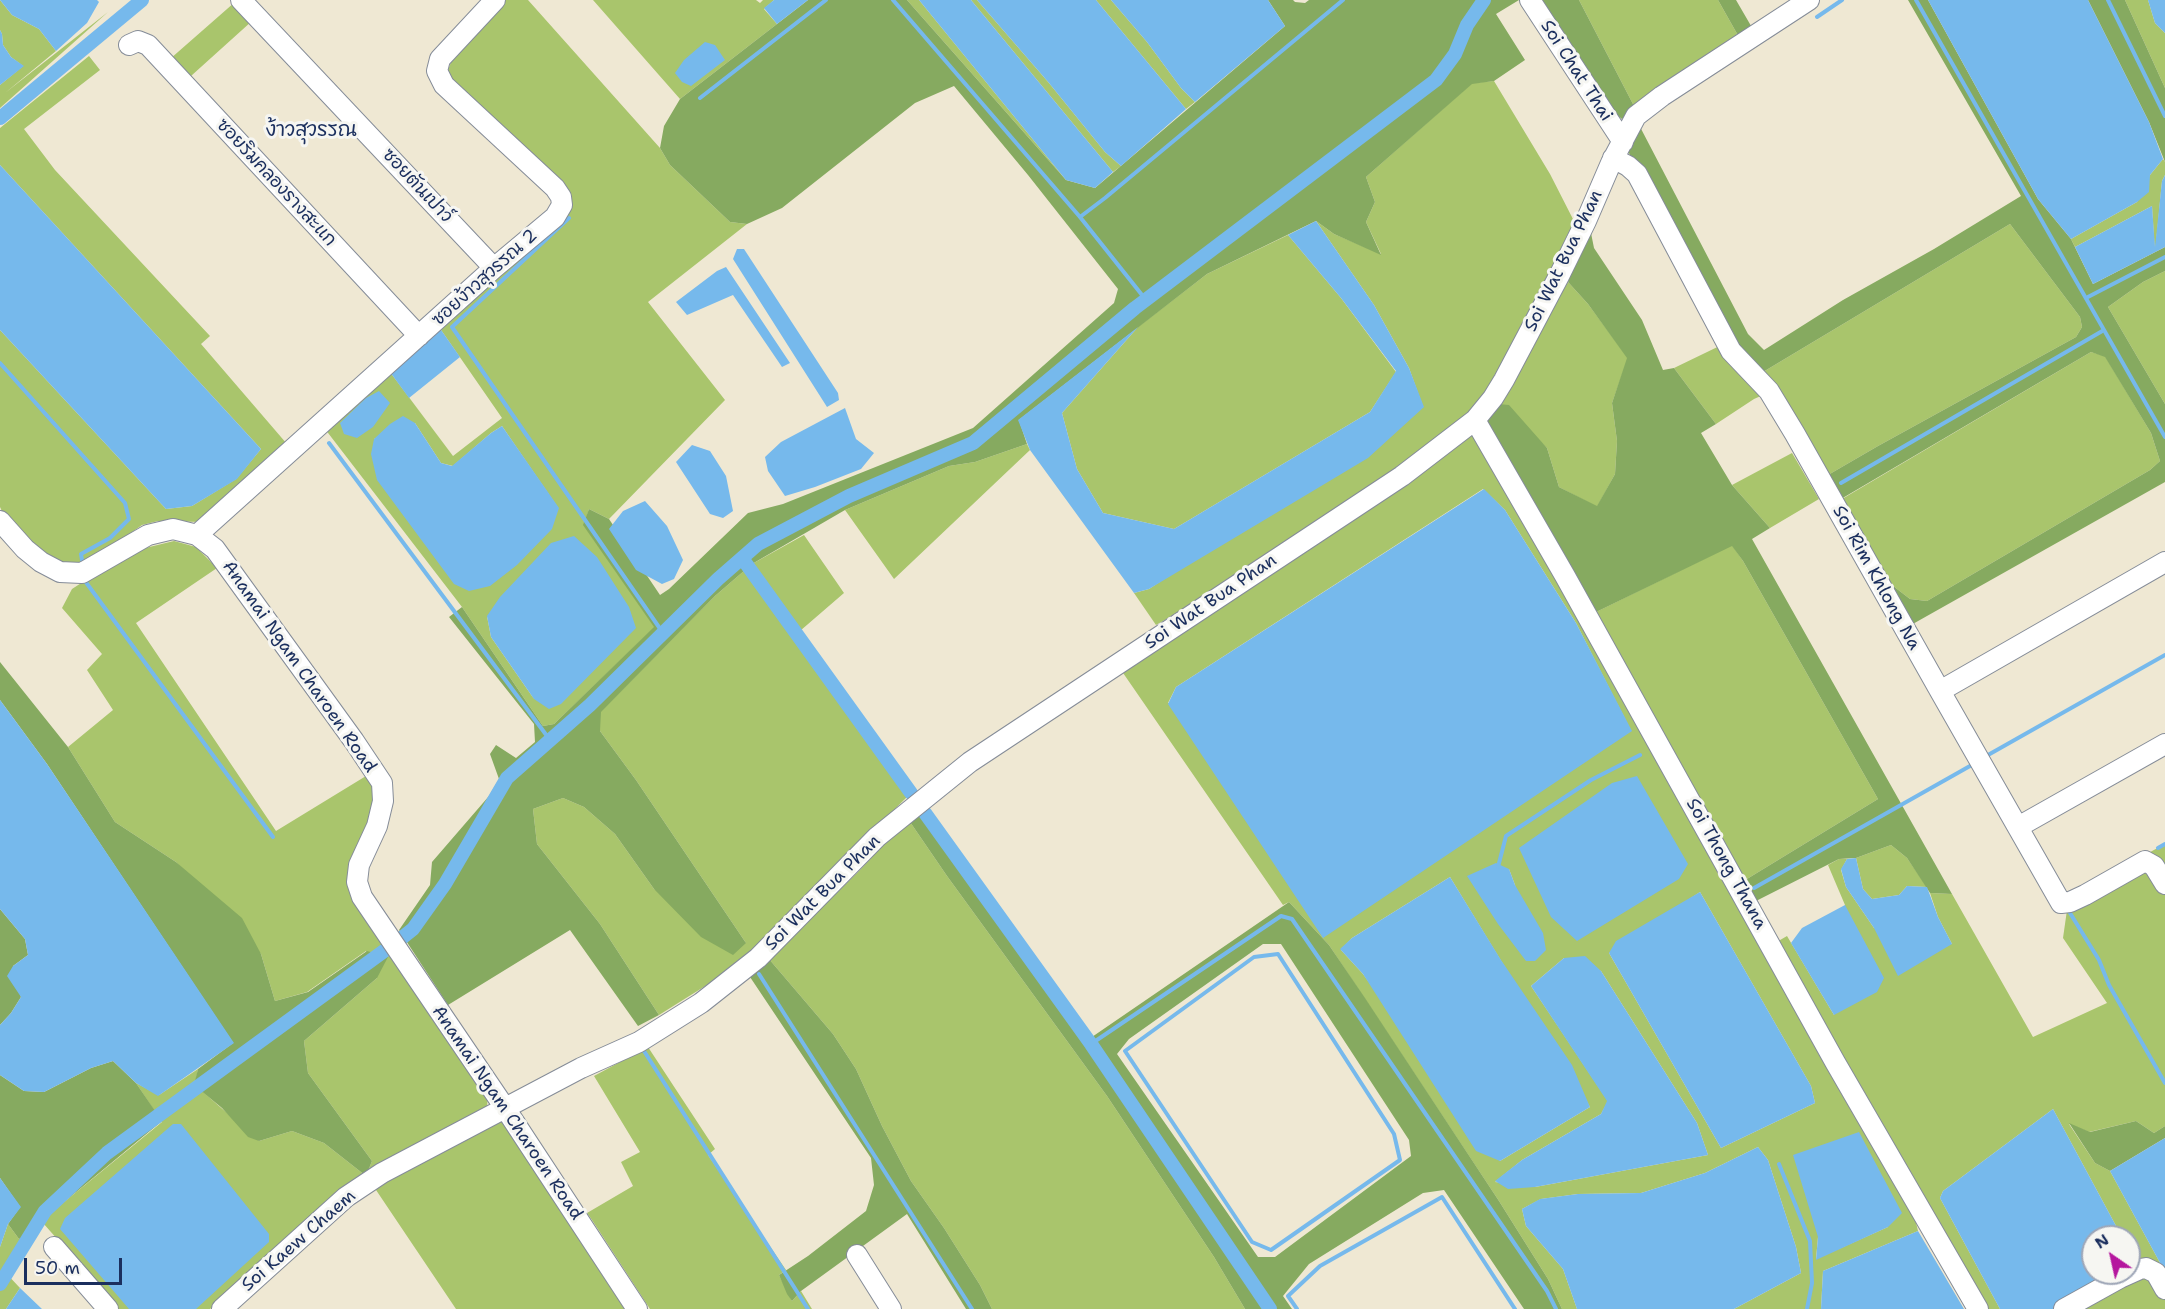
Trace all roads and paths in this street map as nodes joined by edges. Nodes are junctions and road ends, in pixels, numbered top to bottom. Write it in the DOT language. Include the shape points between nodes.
graph roads {
  1 [pos="241,0"];
  2 [pos="495,0"];
  3 [pos="1530,0"];
  4 [pos="1806,1"];
  5 [pos="129,45"];
  6 [pos="1618,150"];
  7 [pos="494,268"];
  8 [pos="419,336"];
  9 [pos="1475,420"];
  10 [pos="0,521"];
  11 [pos="197,535"];
  12 [pos="2165,562"];
  13 [pos="1940,691"];
  14 [pos="2165,744"];
  15 [pos="2018,827"];
  16 [pos="2165,884"];
  17 [pos="505,1108"];
  18 [pos="54,1247"];
  19 [pos="857,1254"];
  20 [pos="2165,1289"];
  21 [pos="108,1309"];
  22 [pos="222,1309"];
  23 [pos="637,1309"];
  24 [pos="891,1309"];
  25 [pos="1978,1309"];
  26 [pos="2064,1309"];
  1 -- 7 [label="street, ซอยตันเปาว์"];
  2 -- 7 [label="street, ซอยง้าวสุวรรณ 2" via="440,59 437,71 444,84 555,188 562,205 555,217"];
  3 -- 6 [label="street, Soi Chat Thai"];
  4 -- 6 [label="street, Soi Wat Bua Phan" via="1636,116"];
  5 -- 8 [label="street, ซอยริมคลองรางสะแก" via="138,41 148,45"];
  6 -- 9 [label="street, Soi Wat Bua Phan" via="1577,240 1504,380"];
  6 -- 13 [label="street, Soi Rim Khlong Na" via="1637,174 1731,351 1769,391 1801,444"];
  7 -- 8 [label="street, ซอยง้าวสุวรรณ 2"];
  8 -- 11 [label="street, ซอยง้าวสุวรรณ 2"];
  9 -- 17 [label="street, Soi Wat Bua Phan" via="1402,476 970,762 878,837 758,958 701,1003 639,1042"];
  9 -- 25 [label="street, Soi Thong Thana"];
  10 -- 11 [label="street" via="25,549 60,572 82,573 148,535 173,529"];
  11 -- 17 [label="street, Anamai Ngam Charoen Road" via="215,549 382,783 383,801 377,826 359,865 357,882 362,897"];
  12 -- 13 [label="street"];
  13 -- 15 [label="street, Soi Rim Khlong Na"];
  14 -- 15 [label="street"];
  15 -- 16 [label="street, Soi Rim Khlong Na" via="2061,903 2085,895 2145,861 2154,866"];
  17 -- 22 [label="street, Soi Kaew Chaem" via="382,1173 346,1197"];
  17 -- 23 [label="street, Anamai Ngam Charoen Road"];
  18 -- 21 [label="street"];
  19 -- 24 [label="street"];
  20 -- 26 [label="street" via="2156,1273 2140,1269"];
}
